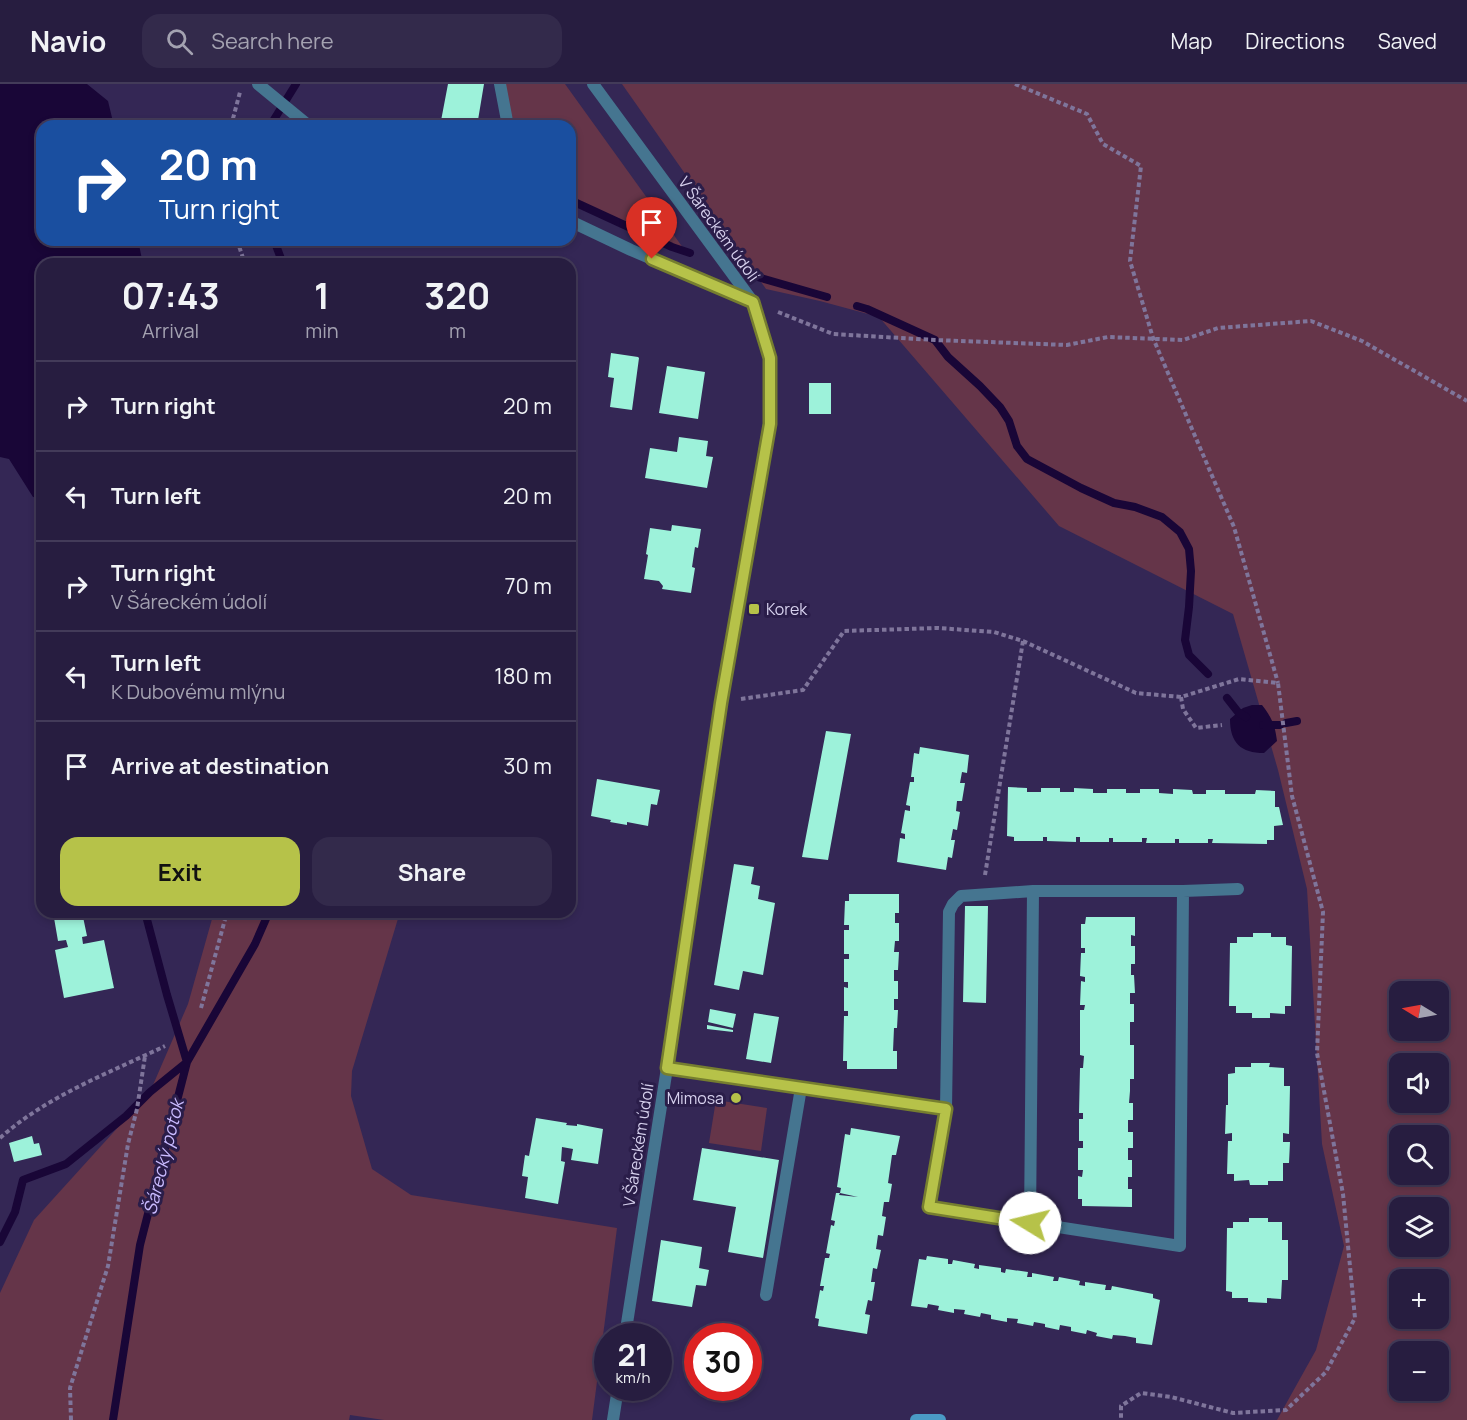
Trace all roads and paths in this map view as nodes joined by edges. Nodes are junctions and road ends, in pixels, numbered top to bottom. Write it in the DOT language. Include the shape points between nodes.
graph roads {
  1 [pos="242,84"];
  2 [pos="500,84"];
  3 [pos="593,84"];
  4 [pos="1015,84"];
  5 [pos="260,86"];
  6 [pos="233,120"];
  7 [pos="302,120"];
  8 [pos="507,120"];
  9 [pos="576,224"];
  10 [pos="753,302"];
  11 [pos="1153,339"];
  12 [pos="1467,400"];
  13 [pos="1023,641"];
  14 [pos="1278,683"];
  15 [pos="1181,697"];
  16 [pos="1222,725"];
  17 [pos="1238,889"];
  18 [pos="1033,891"];
  19 [pos="1183,891"];
  20 [pos="982,893"];
  21 [pos="225,918"];
  22 [pos="201,1008"];
  23 [pos="165,1046"];
  24 [pos="145,1056"];
  25 [pos="667,1068"];
  26 [pos="801,1088"];
  27 [pos="946,1109"];
  28 [pos="0,1138"];
  29 [pos="1030,1223"];
  30 [pos="766,1295"];
  31 [pos="627,1323"];
  32 [pos="616,1401"];
  33 [pos="71,1420"];
  34 [pos="613,1420"];
  35 [pos="916,1420"];
  36 [pos="940,1420"];
  1 -- 6 [label="path"];
  2 -- 8 [label="street"];
  3 -- 10 [label="street, V Šáreckém údolí"];
  4 -- 11 [label="path" via="1087,114 1103,144 1141,166 1130,261"];
  5 -- 7 [label="street"];
  9 -- 10 [label="street"];
  10 -- 11 [label="path" via="833,334 1067,345 1108,337"];
  10 -- 25 [label="street, V Šáreckém údolí" via="770,358 770,424 721,703"];
  11 -- 12 [label="path" via="1182,340 1218,328 1311,321 1362,341"];
  11 -- 14 [label="path" via="1234,527"];
  13 -- 20 [label="path"];
  15 -- 16 [label="path" via="1196,728"];
  17 -- 19 [label="street"];
  18 -- 19 [label="street"];
  18 -- 20 [label="street"];
  18 -- 29 [label="street"];
  19 -- 29 [label="street" via="1180,1246"];
  20 -- 27 [label="street" via="962,896 949,912"];
  21 -- 22 [label="path"];
  23 -- 24 [label="path"];
  24 -- 28 [label="path" via="64,1094 17,1122"];
  24 -- 33 [label="path" via="108,1266 70,1388"];
  25 -- 26 [label="street"];
  25 -- 31 [label="street, V Šáreckém údolí"];
  26 -- 27 [label="street"];
  26 -- 30 [label="street"];
  27 -- 29 [label="street" via="929,1207"];
  32 -- 34 [label="street"];
  35 -- 36 [label="main road"];
}
